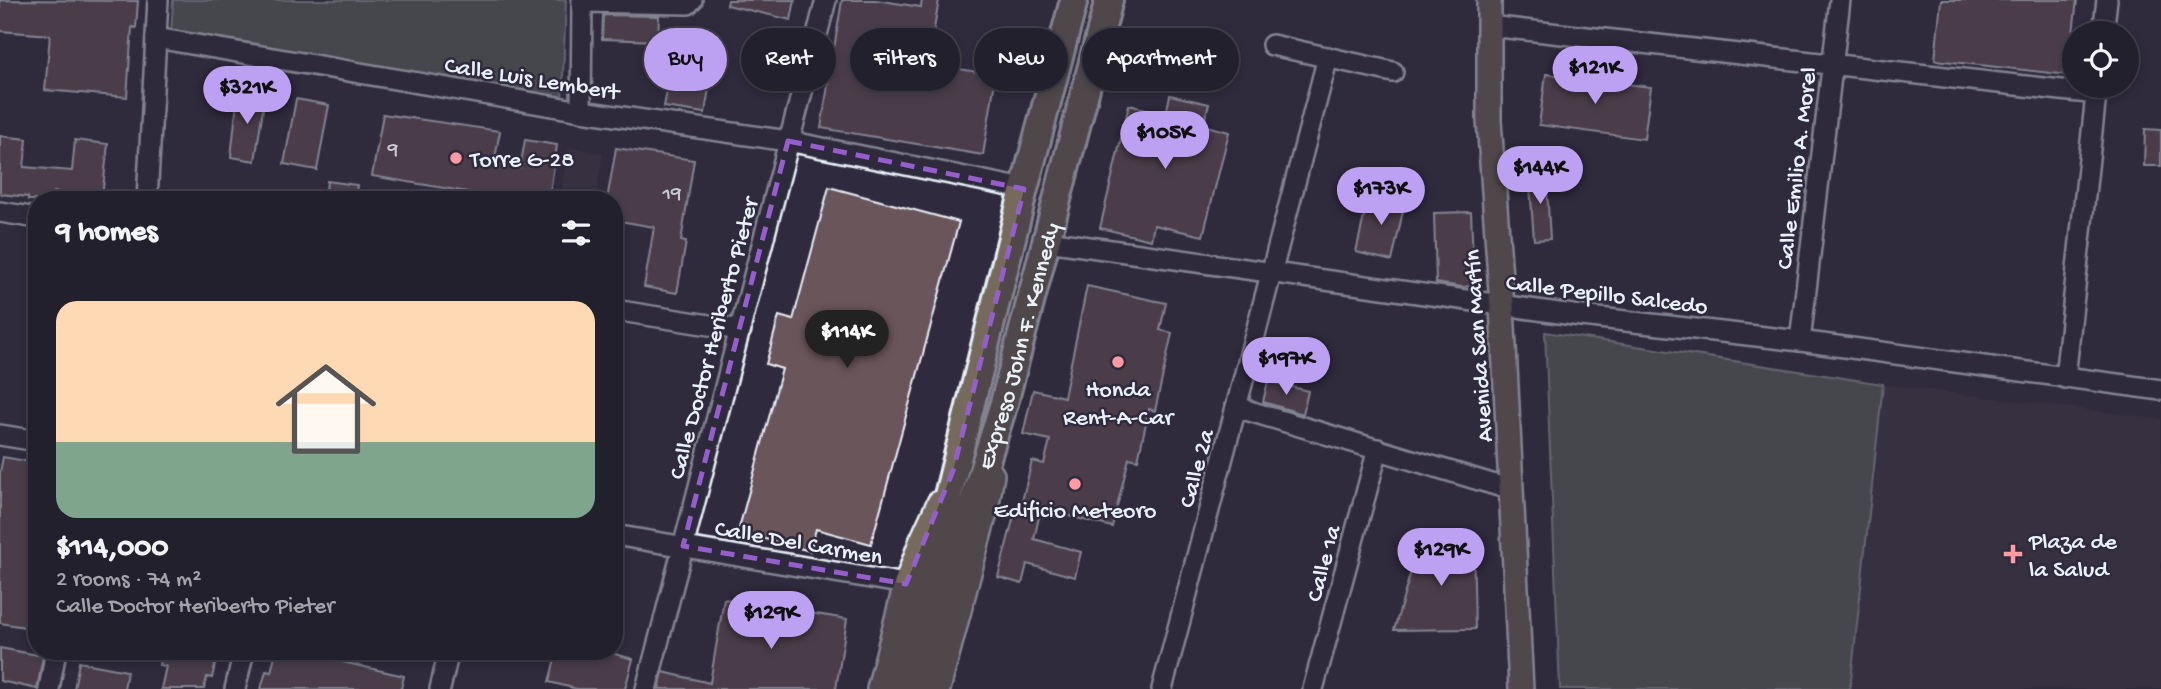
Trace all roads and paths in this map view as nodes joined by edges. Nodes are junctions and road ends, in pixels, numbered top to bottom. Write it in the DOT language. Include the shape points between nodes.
graph roads {
  1 [pos="158,0"];
  2 [pos="692,0"];
  3 [pos="826,0"];
  4 [pos="1074,0"];
  5 [pos="1109,0"];
  6 [pos="1489,0"];
  7 [pos="1840,0"];
  8 [pos="2107,0"];
  9 [pos="582,1"];
  10 [pos="2104,21"];
  11 [pos="1489,26"];
  12 [pos="156,38"];
  13 [pos="1272,45"];
  14 [pos="1328,57"];
  15 [pos="1832,65"];
  16 [pos="1392,72"];
  17 [pos="2062,87"];
  18 [pos="2096,98"];
  19 [pos="581,111"];
  20 [pos="788,141"];
  21 [pos="1024,189"];
  22 [pos="148,191"];
  23 [pos="0,212"];
  24 [pos="28,217"];
  25 [pos="1047,241"];
  26 [pos="1272,272"];
  27 [pos="1502,306"];
  28 [pos="623,311"];
  29 [pos="741,330"];
  30 [pos="1800,341"];
  31 [pos="2065,378"];
  32 [pos="2161,390"];
  33 [pos="1004,403"];
  34 [pos="1236,407"];
  35 [pos="0,435"];
  36 [pos="28,440"];
  37 [pos="1378,449"];
  38 [pos="1512,489"];
  39 [pos="623,536"];
  40 [pos="683,546"];
  41 [pos="925,589"];
  42 [pos="54,660"];
  43 [pos="242,660"];
  44 [pos="447,660"];
  45 [pos="49,689"];
  46 [pos="235,689"];
  47 [pos="440,689"];
  48 [pos="646,689"];
  49 [pos="879,689"];
  50 [pos="900,689"];
  51 [pos="920,689"];
  52 [pos="938,689"];
  53 [pos="1162,689"];
  54 [pos="1313,689"];
  55 [pos="1521,689"];
  1 -- 12 [label="street"];
  2 -- 9 [label="street" via="688,4"];
  3 -- 20 [label="street, Calle Doctor Heriberto Pieter"];
  4 -- 21 [label="highway, Expreso John F. Kennedy"];
  5 -- 25 [label="highway, Expreso John F. Kennedy"];
  6 -- 11 [label="main road, Avenida San Martín"];
  7 -- 15 [label="street, Calle Emilio A. Morel"];
  8 -- 10 [label="street"];
  9 -- 19 [label="street"];
  11 -- 15 [label="street"];
  11 -- 27 [label="main road, Avenida San Martín" via="1489,120"];
  12 -- 19 [label="street, Calle Luis Lembert"];
  12 -- 22 [label="street"];
  13 -- 14 [label="street"];
  14 -- 16 [label="street"];
  14 -- 26 [label="street, Calle 2a"];
  15 -- 17 [label="street"];
  15 -- 30 [label="street, Calle Emilio A. Morel"];
  18 -- 31 [label="street"];
  19 -- 20 [label="street, Calle Luis Lembert"];
  20 -- 21 [label="street, Calle Luis Lembert"];
  20 -- 29 [label="street, Calle Doctor Heriberto Pieter"];
  21 -- 41 [label="highway, Expreso John F. Kennedy"];
  23 -- 24 [label="street"];
  25 -- 26 [label="street, Calle Pepillo Salcedo"];
  25 -- 33 [label="highway, Expreso John F. Kennedy"];
  26 -- 27 [label="street, Calle Pepillo Salcedo"];
  26 -- 34 [label="street, Calle 2a"];
  27 -- 30 [label="street, Calle Pepillo Salcedo"];
  27 -- 38 [label="main road, Avenida San Martín"];
  28 -- 29 [label="street"];
  29 -- 40 [label="street, Calle Doctor Heriberto Pieter"];
  30 -- 31 [label="street, Calle Pepillo Salcedo"];
  31 -- 32 [label="street, Calle Pepillo Salcedo"];
  33 -- 41 [label="highway, Expreso John F. Kennedy"];
  33 -- 52 [label="main road" via="986,509"];
  34 -- 37 [label="street"];
  34 -- 53 [label="street, Calle 2a"];
  35 -- 36 [label="street"];
  37 -- 38 [label="street"];
  37 -- 54 [label="street, Calle 1a"];
  38 -- 55 [label="main road, Avenida San Martín"];
  39 -- 40 [label="street, Calle Del Carmen"];
  40 -- 41 [label="street, Calle Del Carmen"];
  40 -- 48 [label="street, Calle Doctor Heriberto Pieter"];
  41 -- 49 [label="main road"];
  41 -- 50 [label="highway, Expreso John F. Kennedy"];
  41 -- 51 [label="highway, Expreso John F. Kennedy"];
  42 -- 45 [label="street"];
  43 -- 46 [label="street"];
  44 -- 47 [label="street"];
}
